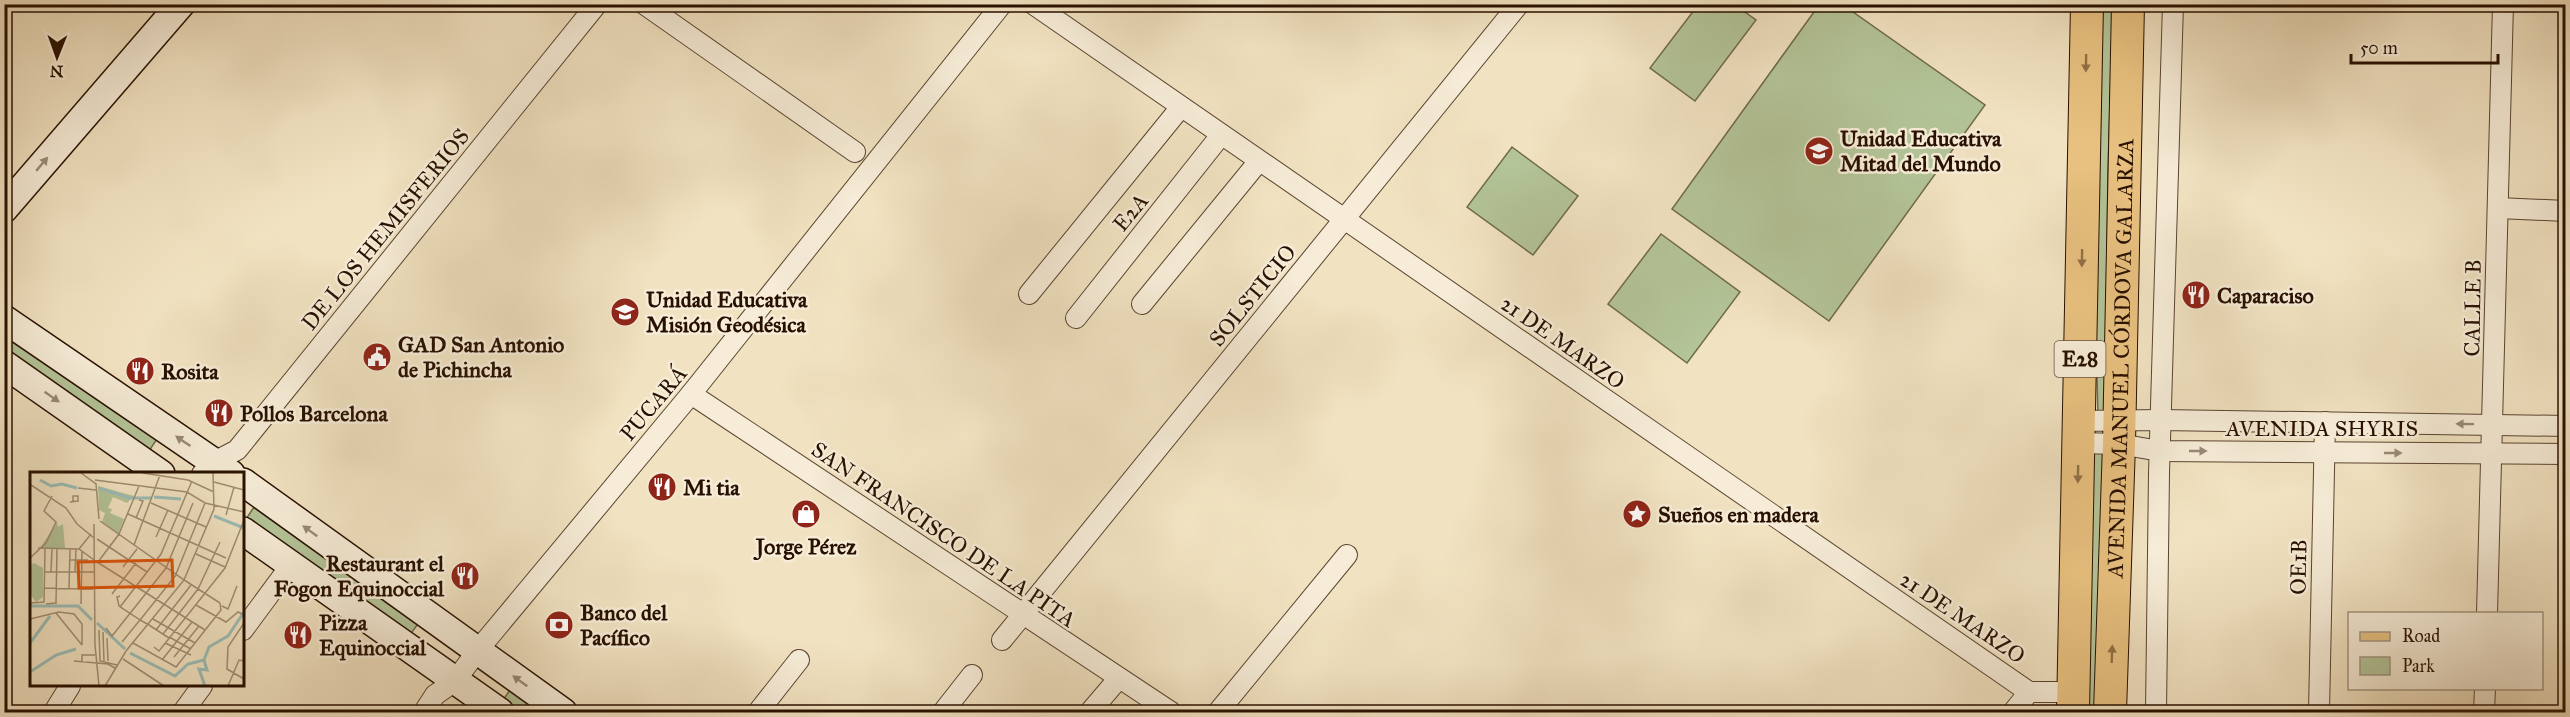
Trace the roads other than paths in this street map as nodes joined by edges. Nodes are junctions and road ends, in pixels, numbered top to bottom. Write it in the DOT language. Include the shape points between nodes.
graph roads {
  1 [pos="181,4"];
  2 [pos="597,4"];
  3 [pos="644,4"];
  4 [pos="1002,4"];
  5 [pos="1033,4"];
  6 [pos="1518,4"];
  7 [pos="2087,4"];
  8 [pos="2128,4"];
  9 [pos="2173,4"];
  10 [pos="2503,4"];
  11 [pos="1181,107"];
  12 [pos="1221,135"];
  13 [pos="855,152"];
  14 [pos="1259,161"];
  15 [pos="2498,208"];
  16 [pos="4,209"];
  17 [pos="2565,211"];
  18 [pos="1344,220"];
  19 [pos="1029,294"];
  20 [pos="1142,304"];
  21 [pos="1076,318"];
  22 [pos="4,319"];
  23 [pos="4,364"];
  24 [pos="691,394"];
  25 [pos="2161,420"];
  26 [pos="2325,422"];
  27 [pos="2493,424"];
  28 [pos="2565,426"];
  29 [pos="2079,432"];
  30 [pos="2119,433"];
  31 [pos="2160,451"];
  32 [pos="2325,452"];
  33 [pos="2493,453"];
  34 [pos="2565,454"];
  35 [pos="216,470"];
  36 [pos="158,472"];
  37 [pos="244,483"];
  38 [pos="244,532"];
  39 [pos="1347,555"];
  40 [pos="291,565"];
  41 [pos="2487,612"];
  42 [pos="1021,614"];
  43 [pos="244,629"];
  44 [pos="1002,640"];
  45 [pos="478,650"];
  46 [pos="799,660"];
  47 [pos="972,675"];
  48 [pos="1119,678"];
  49 [pos="455,681"];
  50 [pos="69,687"];
  51 [pos="201,687"];
  52 [pos="2485,690"];
  53 [pos="2029,692"];
  54 [pos="2073,702"];
  55 [pos="54,712"];
  56 [pos="183,712"];
  57 [pos="424,712"];
  58 [pos="500,712"];
  59 [pos="563,712"];
  60 [pos="758,712"];
  61 [pos="943,712"];
  62 [pos="1090,712"];
  63 [pos="1171,712"];
  64 [pos="1218,712"];
  65 [pos="2013,712"];
  66 [pos="2110,712"];
  67 [pos="2156,712"];
  68 [pos="2319,712"];
  69 [pos="2484,712"];
  16 -- 1 [label="main road, one-way"];
  2 -- 35 [label="street, DE LOS HEMISFERIOS" via="237,450"];
  3 -- 13 [label="street"];
  4 -- 24 [label="street, PUCARÁ"];
  5 -- 11 [label="street, 21 DE MARZO"];
  6 -- 18 [label="street, SOLSTICIO"];
  7 -- 29 [label="main road, AVENIDA MANUEL CÓRDOVA GALARZA / E28, one-way"];
  8 -- 30 [label="main road, AVENIDA MANUEL CÓRDOVA GALARZA / E28"];
  9 -- 25 [label="street"];
  10 -- 15 [label="street, CALLE B"];
  11 -- 12 [label="street, 21 DE MARZO"];
  11 -- 19 [label="street"];
  12 -- 14 [label="street, 21 DE MARZO"];
  12 -- 21 [label="street, E2A"];
  14 -- 18 [label="street, 21 DE MARZO"];
  14 -- 20 [label="street"];
  15 -- 17 [label="street"];
  15 -- 27 [label="street, CALLE B"];
  18 -- 42 [label="street, SOLSTICIO"];
  18 -- 53 [label="street, 21 DE MARZO"];
  35 -- 22 [label="main road, one-way"];
  23 -- 36 [label="main road, one-way"];
  24 -- 42 [label="street, SAN FRANCISCO DE LA PITA"];
  24 -- 45 [label="street, PUCARÁ"];
  25 -- 26 [label="street, AVENIDA SHYRIS"];
  25 -- 30 [label="street, AVENIDA SHYRIS"];
  25 -- 31 [label="street"];
  27 -- 26 [label="street, AVENIDA SHYRIS, one-way"];
  26 -- 32 [label="street, OE1B"];
  27 -- 28 [label="street, AVENIDA SHYRIS"];
  27 -- 33 [label="street, CALLE B"];
  29 -- 30 [label="street, AVENIDA SHYRIS"];
  29 -- 54 [label="main road, AVENIDA MANUEL CÓRDOVA GALARZA / E28, one-way"];
  30 -- 31 [label="street, AVENIDA SHYRIS"];
  66 -- 30 [label="main road, AVENIDA MANUEL CÓRDOVA GALARZA / E28, one-way"];
  31 -- 32 [label="street, AVENIDA SHYRIS, one-way"];
  31 -- 67 [label="street"];
  32 -- 33 [label="street, AVENIDA SHYRIS, one-way"];
  32 -- 68 [label="street, OE1B"];
  33 -- 34 [label="street, AVENIDA SHYRIS"];
  33 -- 41 [label="street, CALLE B"];
  45 -- 37 [label="main road, one-way"];
  38 -- 40 [label="main road"];
  39 -- 64 [label="street"];
  40 -- 43 [label="street"];
  40 -- 49 [label="main road"];
  42 -- 44 [label="street, SOLSTICIO"];
  42 -- 48 [label="street, SAN FRANCISCO DE LA PITA"];
  45 -- 49 [label="street, PUCARÁ"];
  59 -- 45 [label="main road, one-way"];
  46 -- 60 [label="street"];
  47 -- 61 [label="street"];
  48 -- 62 [label="street"];
  48 -- 63 [label="street, SAN FRANCISCO DE LA PITA"];
  49 -- 57 [label="street, PUCARÁ" via="435,695"];
  49 -- 58 [label="main road"];
  50 -- 55 [label="street"];
  51 -- 56 [label="street"];
  52 -- 69 [label="street"];
  53 -- 54 [label="street, 21 DE MARZO"];
  53 -- 65 [label="street"];
}
